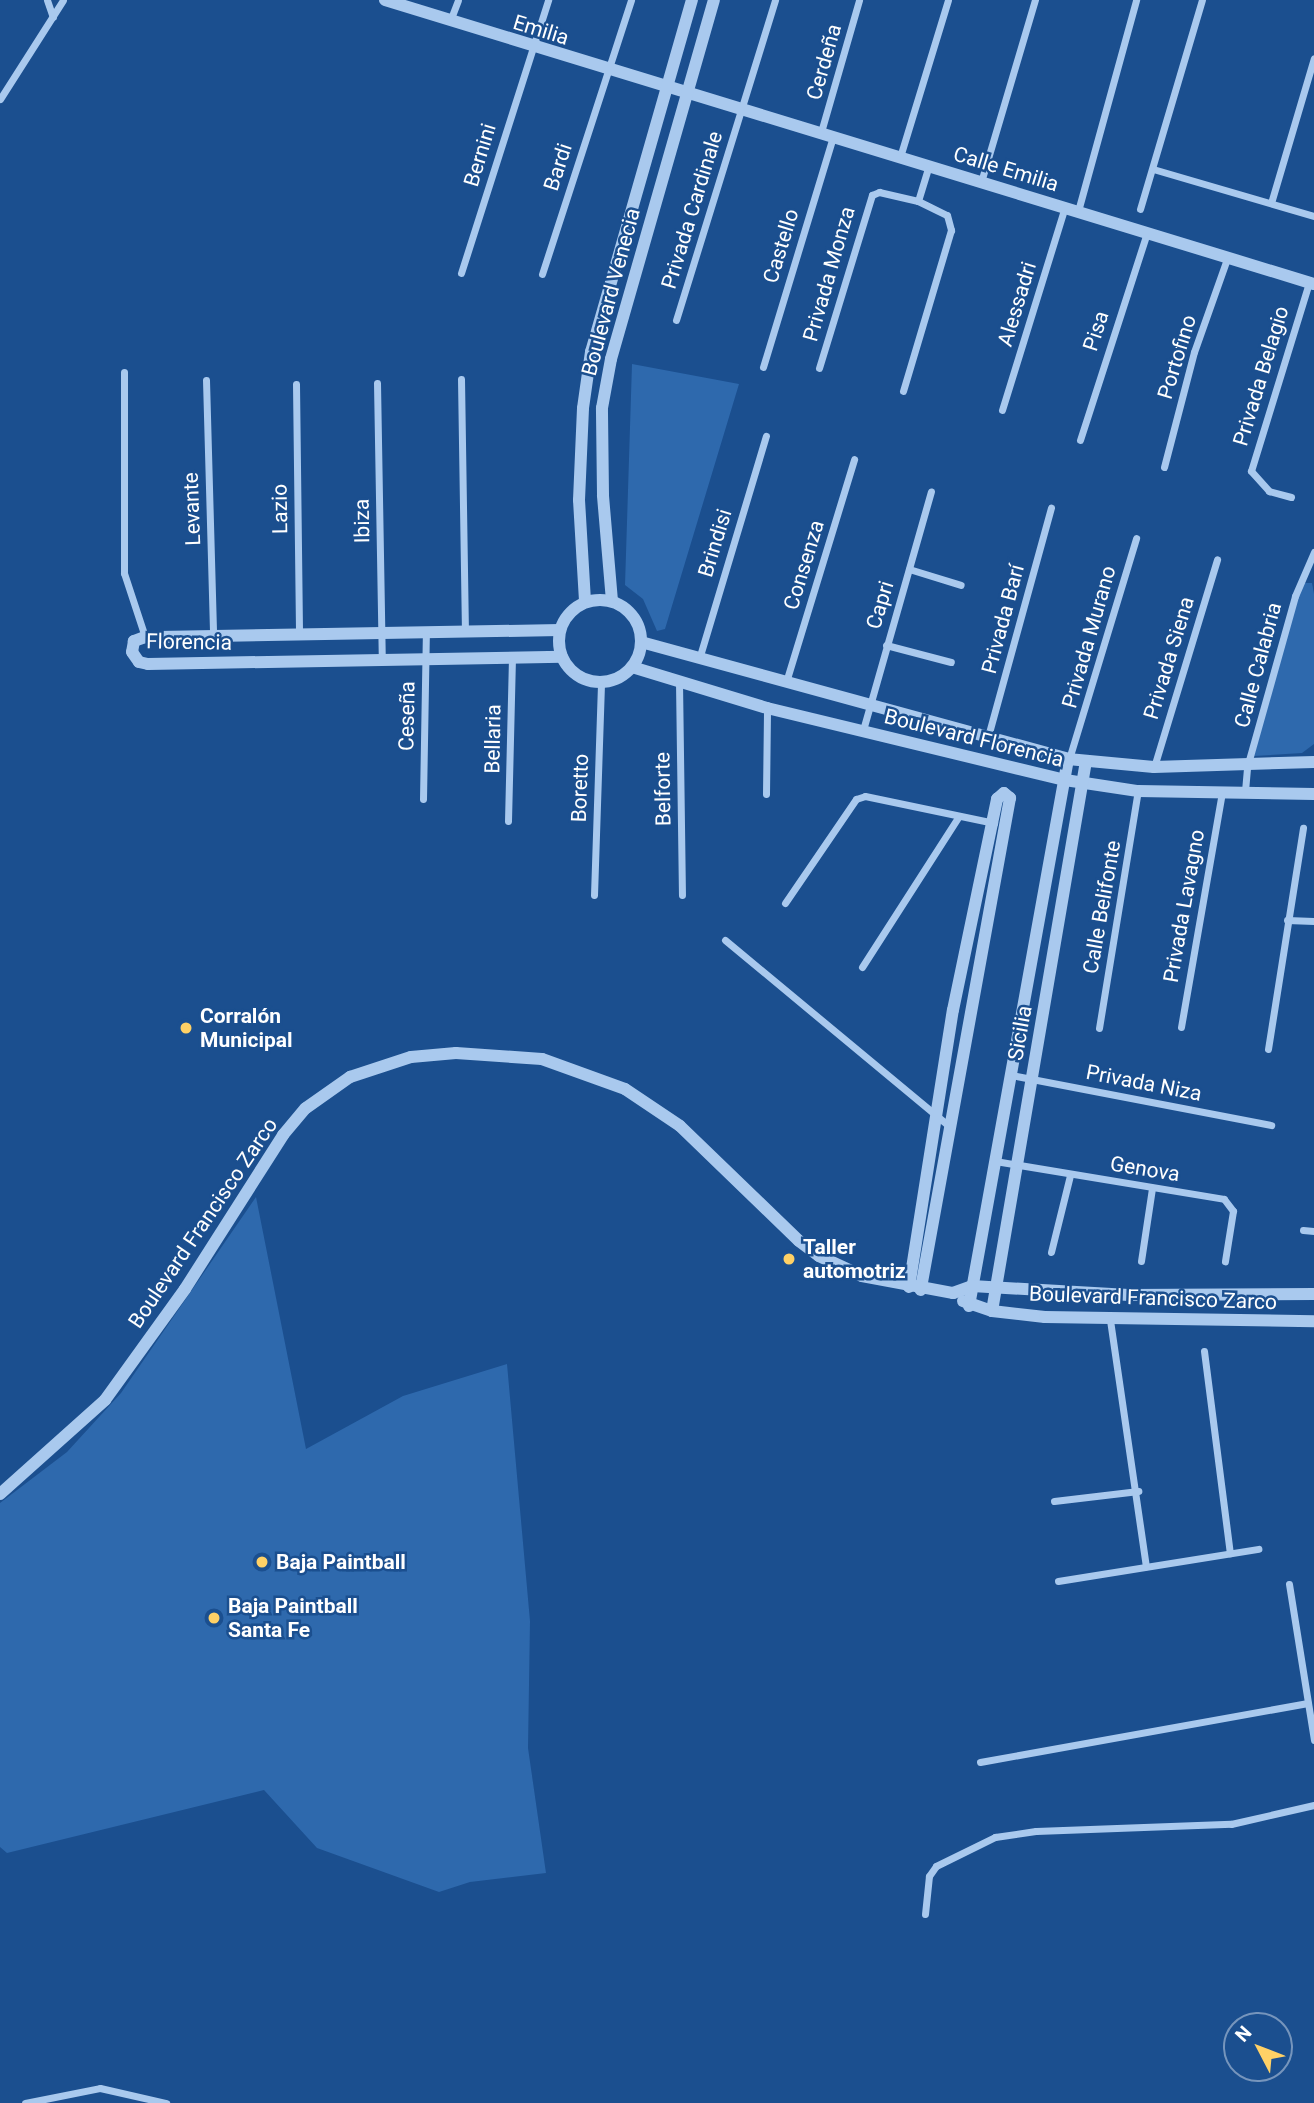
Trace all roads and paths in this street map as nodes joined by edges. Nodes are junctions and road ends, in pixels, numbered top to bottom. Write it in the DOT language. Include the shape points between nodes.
graph roads {
  1 [pos="47,0"];
  2 [pos="63,0"];
  3 [pos="385,0"];
  4 [pos="458,0"];
  5 [pos="548,0"];
  6 [pos="631,0"];
  7 [pos="692,0"];
  8 [pos="714,0"];
  9 [pos="775,0"];
  10 [pos="859,0"];
  11 [pos="948,0"];
  12 [pos="1035,0"];
  13 [pos="1136,0"];
  14 [pos="1202,0"];
  15 [pos="53,17"];
  16 [pos="450,22"];
  17 [pos="533,48"];
  18 [pos="1314,58"];
  19 [pos="607,70"];
  20 [pos="666,87"];
  21 [pos="686,93"];
  22 [pos="0,99"];
  23 [pos="742,109"];
  24 [pos="827,134"];
  25 [pos="900,157"];
  26 [pos="929,166"];
  27 [pos="1153,169"];
  28 [pos="981,182"];
  29 [pos="918,201"];
  30 [pos="1271,203"];
  31 [pos="1065,207"];
  32 [pos="1140,209"];
  33 [pos="1078,211"];
  34 [pos="1314,216"];
  35 [pos="1147,233"];
  36 [pos="1227,259"];
  37 [pos="461,273"];
  38 [pos="542,274"];
  39 [pos="1311,283"];
  40 [pos="676,320"];
  41 [pos="763,367"];
  42 [pos="819,369"];
  43 [pos="124,372"];
  44 [pos="461,379"];
  45 [pos="206,380"];
  46 [pos="377,383"];
  47 [pos="296,384"];
  48 [pos="903,391"];
  49 [pos="1002,410"];
  50 [pos="766,436"];
  51 [pos="1080,440"];
  52 [pos="854,459"];
  53 [pos="1164,467"];
  54 [pos="931,491"];
  55 [pos="1291,497"];
  56 [pos="1051,508"];
  57 [pos="1136,538"];
  58 [pos="1314,552"];
  59 [pos="1217,559"];
  60 [pos="909,569"];
  61 [pos="961,584"];
  62 [pos="585,601"];
  63 [pos="612,601"];
  64 [pos="560,630"];
  65 [pos="466,631"];
  66 [pos="426,632"];
  67 [pos="382,633"];
  68 [pos="299,634"];
  69 [pos="213,636"];
  70 [pos="145,637"];
  71 [pos="641,642"];
  72 [pos="886,645"];
  73 [pos="562,657"];
  74 [pos="512,658"];
  75 [pos="382,659"];
  76 [pos="698,659"];
  77 [pos="425,660"];
  78 [pos="951,662"];
  79 [pos="632,667"];
  80 [pos="679,682"];
  81 [pos="786,682"];
  82 [pos="601,683"];
  83 [pos="870,706"];
  84 [pos="767,708"];
  85 [pos="863,730"];
  86 [pos="988,740"];
  87 [pos="1076,746"];
  88 [pos="1068,759"];
  89 [pos="1086,761"];
  90 [pos="1314,762"];
  91 [pos="1154,767"];
  92 [pos="1247,767"];
  93 [pos="1065,780"];
  94 [pos="1083,783"];
  95 [pos="1138,791"];
  96 [pos="1222,791"];
  97 [pos="1245,791"];
  98 [pos="766,794"];
  99 [pos="1314,794"];
  100 [pos="423,799"];
  101 [pos="959,816"];
  102 [pos="508,821"];
  103 [pos="999,824"];
  104 [pos="1303,828"];
  105 [pos="594,895"];
  106 [pos="682,895"];
  107 [pos="785,903"];
  108 [pos="1287,920"];
  109 [pos="1314,921"];
  110 [pos="725,940"];
  111 [pos="862,967"];
  112 [pos="1181,1027"];
  113 [pos="1098,1028"];
  114 [pos="1268,1049"];
  115 [pos="1011,1075"];
  116 [pos="1032,1079"];
  117 [pos="936,1116"];
  118 [pos="948,1125"];
  119 [pos="1271,1125"];
  120 [pos="995,1161"];
  121 [pos="1017,1165"];
  122 [pos="1070,1175"];
  123 [pos="1152,1188"];
  124 [pos="1303,1230"];
  125 [pos="1314,1231"];
  126 [pos="1051,1252"];
  127 [pos="1141,1261"];
  128 [pos="1225,1261"];
  129 [pos="972,1286"];
  130 [pos="996,1286"];
  131 [pos="915,1288"];
  132 [pos="953,1293"];
  133 [pos="1314,1294"];
  134 [pos="969,1306"];
  135 [pos="992,1311"];
  136 [pos="1111,1320"];
  137 [pos="1314,1321"];
  138 [pos="1204,1351"];
  139 [pos="1138,1490"];
  140 [pos="0,1494"];
  141 [pos="1054,1501"];
  142 [pos="1258,1549"];
  143 [pos="1230,1553"];
  144 [pos="1146,1566"];
  145 [pos="1058,1581"];
  146 [pos="1289,1584"];
  147 [pos="1308,1703"];
  148 [pos="1314,1740"];
  149 [pos="980,1762"];
  150 [pos="1314,1805"];
  151 [pos="925,1914"];
  152 [pos="24,2103"];
  153 [pos="166,2103"];
  1 -- 15 [label="street"];
  2 -- 15 [label="street"];
  3 -- 16 [label="street, Emilia"];
  4 -- 16 [label="street"];
  5 -- 17 [label="street, Bernini"];
  6 -- 19 [label="street, Bardi"];
  7 -- 20 [label="street, Boulevard Venecia"];
  8 -- 21 [label="street, Boulevard Venecia"];
  9 -- 23 [label="street, Privada Cardinale"];
  10 -- 24 [label="street, Cerdeña"];
  11 -- 25 [label="street"];
  12 -- 28 [label="street"];
  13 -- 33 [label="street"];
  14 -- 27 [label="street"];
  15 -- 22 [label="street"];
  16 -- 17 [label="street, Emilia"];
  17 -- 19 [label="street, Emilia"];
  17 -- 37 [label="street, Bernini"];
  18 -- 30 [label="street"];
  19 -- 20 [label="street, Emilia"];
  19 -- 38 [label="street, Bardi"];
  20 -- 21 [label="street, Emilia"];
  20 -- 62 [label="street, Boulevard Venecia" via="591,352 579,500"];
  21 -- 23 [label="street, Calle Emilia"];
  21 -- 63 [label="street, Boulevard Venecia" via="622,314 602,408 603,495"];
  23 -- 24 [label="street, Calle Emilia"];
  23 -- 40 [label="street, Privada Cardinale"];
  24 -- 25 [label="street, Calle Emilia"];
  24 -- 41 [label="street, Castello"];
  25 -- 26 [label="street, Calle Emilia"];
  26 -- 28 [label="street, Calle Emilia"];
  26 -- 29 [label="street"];
  27 -- 30 [label="street"];
  27 -- 32 [label="street"];
  28 -- 31 [label="street, Calle Emilia"];
  29 -- 42 [label="street, Privada Monza" via="878,192 872,195"];
  29 -- 48 [label="street" via="947,215 951,230"];
  30 -- 34 [label="street"];
  31 -- 33 [label="street, Calle Emilia"];
  31 -- 49 [label="street, Alessadri"];
  33 -- 35 [label="street, Calle Emilia"];
  35 -- 36 [label="street, Calle Emilia"];
  35 -- 51 [label="street, Pisa"];
  36 -- 39 [label="street, Calle Emilia"];
  36 -- 53 [label="street, Portofino" via="1194,352"];
  39 -- 55 [label="street, Privada Belagio" via="1251,471 1269,491"];
  43 -- 70 [label="street" via="124,573"];
  44 -- 65 [label="street"];
  45 -- 69 [label="street, Levante"];
  46 -- 67 [label="street, Ibiza"];
  47 -- 68 [label="street, Lazio"];
  50 -- 76 [label="street, Brindisi"];
  52 -- 81 [label="street, Consenza"];
  54 -- 60 [label="street, Capri"];
  56 -- 86 [label="street, Privada Barí"];
  57 -- 87 [label="street, Privada Murano"];
  58 -- 92 [label="street, Calle Calabria" via="1295,596"];
  59 -- 91 [label="street, Privada Siena"];
  60 -- 61 [label="street"];
  60 -- 72 [label="street, Capri"];
  62 -- 63 [label="street"];
  62 -- 64 [label="street" via="566,617"];
  63 -- 71 [label="street" via="633,617"];
  64 -- 65 [label="street, Florencia"];
  64 -- 73 [label="street"];
  65 -- 66 [label="street, Florencia"];
  66 -- 67 [label="street, Florencia"];
  66 -- 77 [label="street, Ceseña"];
  67 -- 68 [label="street, Florencia"];
  67 -- 75 [label="street, Ibiza"];
  68 -- 69 [label="street, Florencia"];
  69 -- 70 [label="street, Florencia"];
  70 -- 75 [label="street, Florencia" via="134,642 132,652 139,662 148,664"];
  71 -- 76 [label="street, Boulevard Florencia"];
  71 -- 79 [label="street"];
  72 -- 78 [label="street"];
  72 -- 83 [label="street, Capri"];
  73 -- 74 [label="street, Florencia"];
  73 -- 82 [label="street" via="581,678"];
  74 -- 77 [label="street, Florencia"];
  74 -- 102 [label="street, Bellaria"];
  75 -- 77 [label="street, Florencia"];
  76 -- 81 [label="street, Boulevard Florencia"];
  77 -- 100 [label="street, Ceseña"];
  79 -- 80 [label="street, Boulevard Florencia"];
  79 -- 82 [label="street"];
  80 -- 84 [label="street, Boulevard Florencia"];
  80 -- 106 [label="street, Belforte"];
  81 -- 83 [label="street, Boulevard Florencia"];
  82 -- 105 [label="street, Boretto"];
  83 -- 85 [label="street, Capri"];
  83 -- 86 [label="street, Boulevard Florencia"];
  84 -- 85 [label="street, Boulevard Florencia"];
  84 -- 98 [label="street"];
  85 -- 93 [label="street, Boulevard Florencia"];
  86 -- 88 [label="street, Boulevard Florencia"];
  87 -- 88 [label="street, Privada Murano"];
  87 -- 89 [label="street"];
  88 -- 89 [label="street, Boulevard Florencia"];
  88 -- 93 [label="street, Sicilia"];
  89 -- 91 [label="street, Boulevard Florencia"];
  89 -- 94 [label="street, Sicilia"];
  90 -- 92 [label="street, Boulevard Florencia"];
  91 -- 92 [label="street, Boulevard Florencia"];
  92 -- 97 [label="street, Calle Calabria"];
  93 -- 94 [label="street, Boulevard Florencia"];
  93 -- 115 [label="street, Sicilia"];
  94 -- 95 [label="street, Boulevard Florencia"];
  94 -- 116 [label="street, Sicilia"];
  95 -- 96 [label="street, Boulevard Florencia"];
  95 -- 113 [label="street, Calle Belifonte"];
  96 -- 97 [label="street, Boulevard Florencia"];
  96 -- 112 [label="street, Privada Lavagno"];
  97 -- 99 [label="street, Boulevard Florencia"];
  101 -- 103 [label="street"];
  101 -- 107 [label="street" via="865,796 856,799"];
  101 -- 111 [label="street"];
  103 -- 117 [label="street" via="953,1010"];
  103 -- 118 [label="street"];
  104 -- 108 [label="street"];
  108 -- 109 [label="street"];
  108 -- 114 [label="street"];
  110 -- 117 [label="street"];
  115 -- 116 [label="street, Privada Niza"];
  115 -- 120 [label="street, Sicilia"];
  116 -- 119 [label="street, Privada Niza"];
  116 -- 121 [label="street, Sicilia"];
  117 -- 118 [label="street"];
  117 -- 131 [label="street"];
  118 -- 131 [label="street"];
  120 -- 121 [label="street, Genova"];
  120 -- 129 [label="street, Sicilia"];
  121 -- 122 [label="street, Genova"];
  121 -- 130 [label="street, Sicilia"];
  122 -- 123 [label="street, Genova"];
  122 -- 126 [label="street"];
  123 -- 127 [label="street"];
  123 -- 128 [label="street, Genova" via="1228,1201 1233,1217"];
  124 -- 125 [label="street"];
  129 -- 130 [label="street, Boulevard Francisco Zarco"];
  129 -- 132 [label="street, Boulevard Francisco Zarco"];
  129 -- 134 [label="street, Sicilia"];
  130 -- 133 [label="street, Boulevard Francisco Zarco" via="1129,1295"];
  130 -- 135 [label="street, Sicilia"];
  131 -- 132 [label="street, Boulevard Francisco Zarco"];
  131 -- 140 [label="street, Boulevard Francisco Zarco" via="862,1276 819,1256 680,1126 625,1089 542,1059 467,1053 411,1057 350,1077 306,1108 283,1135 185,1289 105,1399"];
  132 -- 134 [label="street, Boulevard Francisco Zarco"];
  134 -- 135 [label="street, Boulevard Francisco Zarco"];
  135 -- 136 [label="street, Boulevard Francisco Zarco"];
  136 -- 137 [label="street, Boulevard Francisco Zarco"];
  136 -- 139 [label="street"];
  138 -- 143 [label="street"];
  139 -- 141 [label="street"];
  139 -- 144 [label="street"];
  142 -- 143 [label="street"];
  143 -- 144 [label="street"];
  144 -- 145 [label="street"];
  146 -- 147 [label="street"];
  147 -- 148 [label="street"];
  147 -- 149 [label="street"];
  150 -- 151 [label="street" via="1231,1824 1105,1832 1036,1830 995,1837 936,1866 929,1876"];
  152 -- 153 [label="street" via="100,2088"];
}
